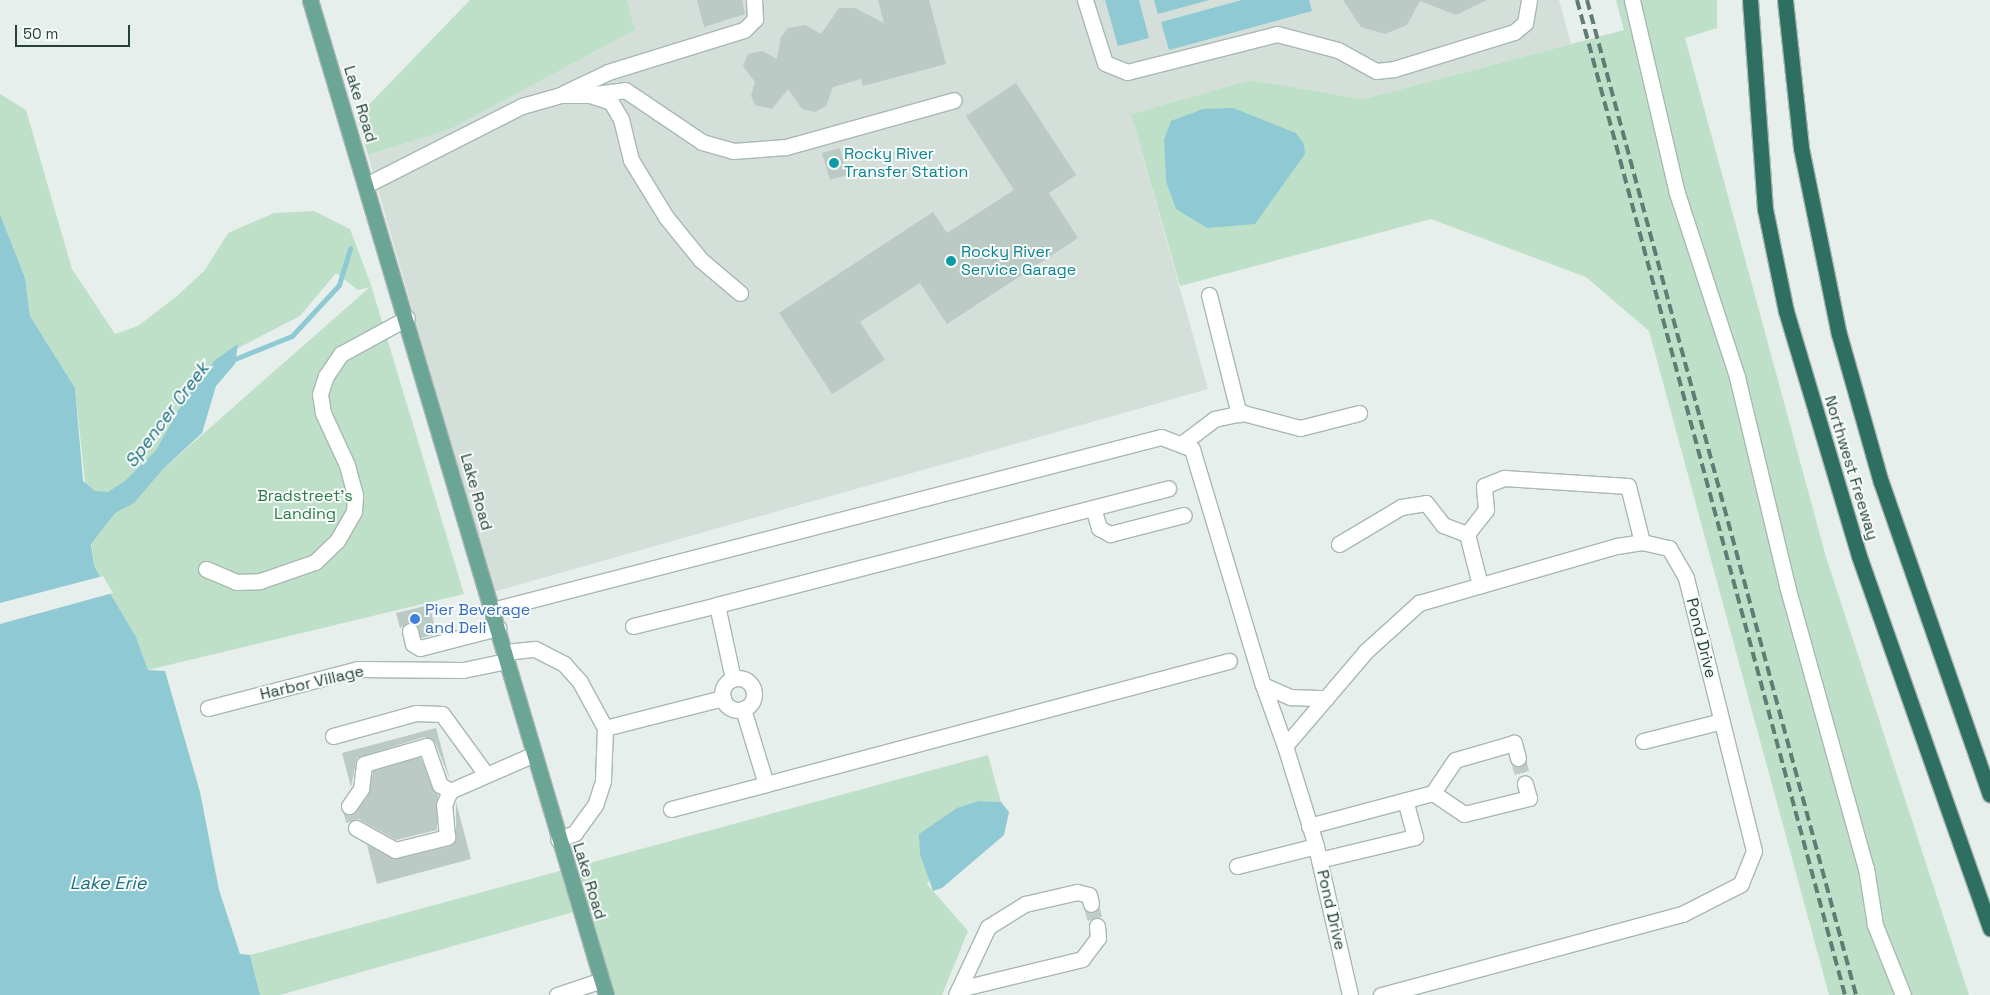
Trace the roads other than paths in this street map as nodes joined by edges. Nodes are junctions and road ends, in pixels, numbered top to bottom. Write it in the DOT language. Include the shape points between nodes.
graph roads {
  1 [pos="310,0"];
  2 [pos="754,0"];
  3 [pos="1085,0"];
  4 [pos="1529,0"];
  5 [pos="1632,0"];
  6 [pos="1750,0"];
  7 [pos="1785,0"];
  8 [pos="590,94"];
  9 [pos="561,95"];
  10 [pos="954,100"];
  11 [pos="366,185"];
  12 [pos="740,293"];
  13 [pos="1209,295"];
  14 [pos="407,318"];
  15 [pos="1359,413"];
  16 [pos="1239,414"];
  17 [pos="1184,442"];
  18 [pos="1168,488"];
  19 [pos="1093,508"];
  20 [pos="1184,515"];
  21 [pos="1467,534"];
  22 [pos="1642,542"];
  23 [pos="1338,544"];
  24 [pos="206,569"];
  25 [pos="1480,585"];
  26 [pos="717,605"];
  27 [pos="492,610"];
  28 [pos="633,626"];
  29 [pos="498,628"];
  30 [pos="410,631"];
  31 [pos="506,656"];
  32 [pos="1229,661"];
  33 [pos="733,679"];
  34 [pos="1263,685"];
  35 [pos="723,698"];
  36 [pos="1326,698"];
  37 [pos="208,708"];
  38 [pos="743,709"];
  39 [pos="1722,721"];
  40 [pos="605,728"];
  41 [pos="333,736"];
  42 [pos="1643,741"];
  43 [pos="1285,746"];
  44 [pos="532,755"];
  45 [pos="1518,758"];
  46 [pos="485,773"];
  47 [pos="766,784"];
  48 [pos="1525,784"];
  49 [pos="450,791"];
  50 [pos="1433,793"];
  51 [pos="1990,795"];
  52 [pos="1405,800"];
  53 [pos="349,806"];
  54 [pos="671,809"];
  55 [pos="1309,826"];
  56 [pos="356,828"];
  57 [pos="558,840"];
  58 [pos="1317,853"];
  59 [pos="1237,866"];
  60 [pos="1091,904"];
  61 [pos="1097,926"];
  62 [pos="1990,929"];
  63 [pos="602,980"];
  64 [pos="958,992"];
  65 [pos="557,995"];
  66 [pos="606,995"];
  67 [pos="1350,995"];
  68 [pos="1380,995"];
  69 [pos="1903,995"];
  1 -- 11 [label="main road, Lake Road"];
  2 -- 9 [label="street" via="755,19 744,30 608,72"];
  3 -- 4 [label="street" via="1105,63 1127,72 1277,34 1338,50 1376,71 1394,70 1514,32 1525,23"];
  5 -- 69 [label="street" via="1677,193 1737,376 1787,586 1866,868 1876,925"];
  6 -- 62 [label="highway, Northwest Freeway" via="1765,208 1786,311 1859,556"];
  7 -- 51 [label="highway, Northwest Freeway" via="1801,148 1839,334 1881,482"];
  8 -- 9 [label="street"];
  8 -- 10 [label="street" via="625,90 702,142 733,151 786,147"];
  8 -- 12 [label="street" via="611,102 621,119 631,160 666,217 701,260"];
  9 -- 11 [label="street" via="522,106"];
  11 -- 14 [label="main road, Lake Road"];
  13 -- 16 [label="street"];
  14 -- 24 [label="street" via="341,354 326,376 320,394 323,413 347,464 355,495 354,511 337,541 316,562 260,581 236,582"];
  14 -- 27 [label="main road, Lake Road"];
  15 -- 16 [label="street" via="1300,428"];
  16 -- 17 [label="street" via="1214,419"];
  17 -- 27 [label="street" via="1161,437"];
  17 -- 34 [label="street" via="1192,449"];
  18 -- 19 [label="street"];
  19 -- 20 [label="street" via="1099,528 1110,534"];
  19 -- 26 [label="street"];
  21 -- 22 [label="street" via="1486,510 1484,486 1504,478 1628,486"];
  21 -- 23 [label="street" via="1443,525 1426,503 1401,507"];
  21 -- 25 [label="street"];
  22 -- 25 [label="street, Pond Drive"];
  22 -- 39 [label="street, Pond Drive" via="1669,548 1686,578"];
  25 -- 36 [label="street, Pond Drive" via="1419,603 1366,651"];
  26 -- 28 [label="street"];
  26 -- 33 [label="street"];
  27 -- 29 [label="main road, Lake Road"];
  29 -- 30 [label="street" via="420,648 413,644"];
  29 -- 31 [label="main road, Lake Road"];
  31 -- 37 [label="street, Harbor Village" via="463,670 358,669"];
  31 -- 40 [label="street, Harbor Village" via="535,649 564,664 580,682"];
  31 -- 44 [label="main road, Lake Road"];
  32 -- 47 [label="street"];
  33 -- 35 [label="street" via="724,687"];
  33 -- 38 [label="street" via="746,680 753,689 753,700"];
  34 -- 36 [label="street" via="1290,697"];
  34 -- 43 [label="street"];
  35 -- 38 [label="street" via="732,709"];
  35 -- 40 [label="street"];
  36 -- 43 [label="street, Pond Drive"];
  38 -- 47 [label="street"];
  39 -- 42 [label="street"];
  39 -- 68 [label="street, Pond Drive" via="1754,851 1741,884 1682,914"];
  40 -- 57 [label="street" via="603,781 596,805 575,833"];
  41 -- 46 [label="street" via="416,713 442,714"];
  43 -- 55 [label="street, Pond Drive"];
  44 -- 46 [label="street"];
  44 -- 57 [label="main road, Lake Road"];
  45 -- 50 [label="street" via="1514,743 1455,760"];
  46 -- 49 [label="street"];
  47 -- 54 [label="street"];
  48 -- 50 [label="street" via="1529,798 1464,814"];
  49 -- 53 [label="street" via="440,785 426,746 364,764 361,789"];
  49 -- 56 [label="street" via="444,805 447,837 395,850"];
  50 -- 52 [label="street"];
  52 -- 55 [label="street"];
  52 -- 58 [label="street" via="1415,837"];
  55 -- 58 [label="street, Pond Drive"];
  57 -- 63 [label="main road, Lake Road"];
  58 -- 59 [label="street"];
  58 -- 67 [label="street, Pond Drive"];
  60 -- 64 [label="street" via="1089,895 1077,892 1025,904 988,927"];
  61 -- 64 [label="street" via="1098,938 1082,959"];
  63 -- 65 [label="street"];
  63 -- 66 [label="main road, Lake Road"];
}
